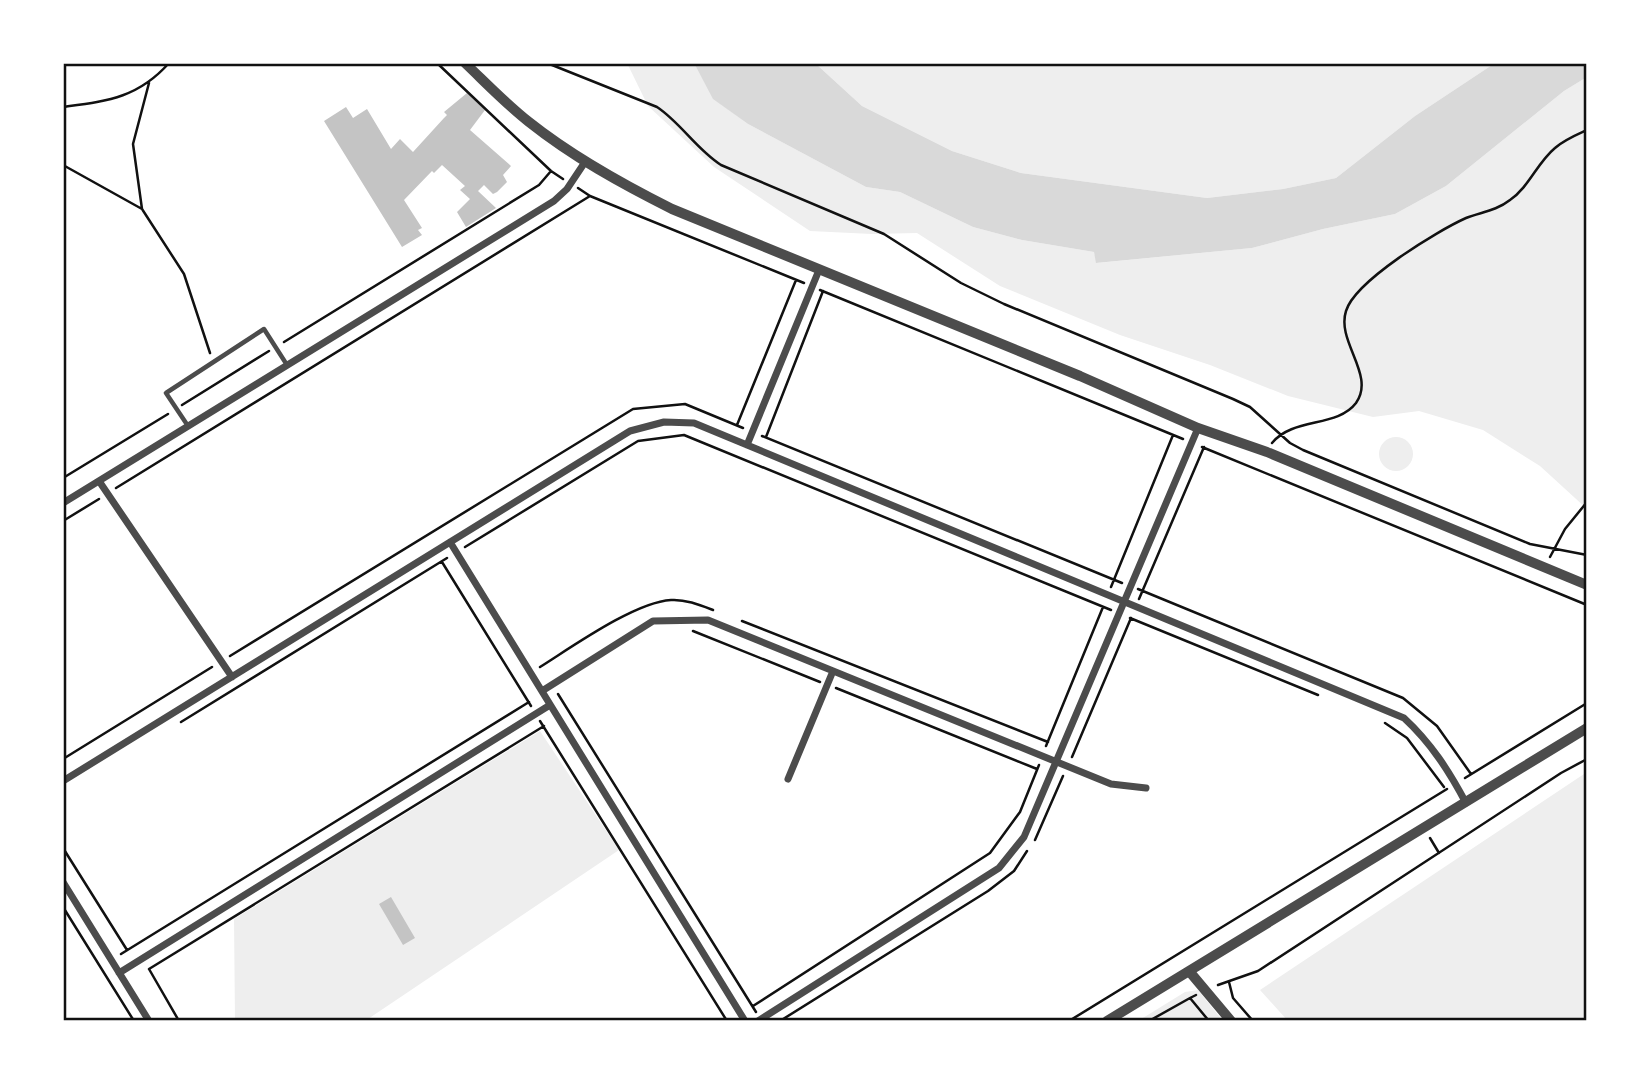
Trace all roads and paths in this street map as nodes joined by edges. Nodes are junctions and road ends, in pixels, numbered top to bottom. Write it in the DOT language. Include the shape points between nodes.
graph roads {
  1 [pos="169,63"];
  2 [pos="437,63"];
  3 [pos="465,63"];
  4 [pos="547,63"];
  5 [pos="149,83"];
  6 [pos="63,107"];
  7 [pos="1587,130"];
  8 [pos="585,162"];
  9 [pos="63,164"];
  10 [pos="551,171"];
  11 [pos="571,184"];
  12 [pos="590,196"];
  13 [pos="142,209"];
  14 [pos="819,270"];
  15 [pos="796,280"];
  16 [pos="812,287"];
  17 [pos="824,291"];
  18 [pos="275,347"];
  19 [pos="213,362"];
  20 [pos="287,365"];
  21 [pos="176,408"];
  22 [pos="737,425"];
  23 [pos="188,426"];
  24 [pos="1198,428"];
  25 [pos="753,432"];
  26 [pos="1279,434"];
  27 [pos="1173,435"];
  28 [pos="766,437"];
  29 [pos="1192,442"];
  30 [pos="747,445"];
  31 [pos="1204,447"];
  32 [pos="1267,452"];
  33 [pos="63,478"];
  34 [pos="99,481"];
  35 [pos="108,494"];
  36 [pos="1587,502"];
  37 [pos="63,503"];
  38 [pos="63,521"];
  39 [pos="450,542"];
  40 [pos="1555,548"];
  41 [pos="456,552"];
  42 [pos="1587,555"];
  43 [pos="442,562"];
  44 [pos="1545,568"];
  45 [pos="1114,580"];
  46 [pos="1587,585"];
  47 [pos="1130,586"];
  48 [pos="1142,591"];
  49 [pos="1108,595"];
  50 [pos="1124,601"];
  51 [pos="1587,605"];
  52 [pos="1136,606"];
  53 [pos="1103,607"];
  54 [pos="1119,613"];
  55 [pos="1131,618"];
  56 [pos="690,629"];
  57 [pos="222,662"];
  58 [pos="540,667"];
  59 [pos="833,671"];
  60 [pos="232,677"];
  61 [pos="552,685"];
  62 [pos="827,685"];
  63 [pos="542,691"];
  64 [pos="1323,697"];
  65 [pos="529,702"];
  66 [pos="1587,703"];
  67 [pos="550,705"];
  68 [pos="536,714"];
  69 [pos="1374,718"];
  70 [pos="181,722"];
  71 [pos="544,726"];
  72 [pos="1587,728"];
  73 [pos="1042,756"];
  74 [pos="63,759"];
  75 [pos="1587,759"];
  76 [pos="1056,762"];
  77 [pos="1068,766"];
  78 [pos="1037,769"];
  79 [pos="1471,774"];
  80 [pos="788,779"];
  81 [pos="63,781"];
  82 [pos="1456,784"];
  83 [pos="1146,788"];
  84 [pos="1446,790"];
  85 [pos="1466,803"];
  86 [pos="63,848"];
  87 [pos="63,881"];
  88 [pos="63,907"];
  89 [pos="135,944"];
  90 [pos="127,950"];
  91 [pos="143,958"];
  92 [pos="111,960"];
  93 [pos="1189,971"];
  94 [pos="119,972"];
  95 [pos="1229,982"];
  96 [pos="1205,990"];
  97 [pos="1190,998"];
  98 [pos="753,1006"];
  99 [pos="760,1020"];
  100 [pos="134,1021"];
  101 [pos="149,1021"];
  102 [pos="179,1021"];
  103 [pos="727,1021"];
  104 [pos="745,1021"];
  105 [pos="780,1021"];
  106 [pos="1069,1021"];
  107 [pos="1107,1021"];
  108 [pos="1149,1021"];
  109 [pos="1209,1021"];
  110 [pos="1231,1021"];
  111 [pos="1253,1021"];
  1 -- 5 [label="path"];
  2 -- 10 [label="path"];
  3 -- 8 [label="street" via="527,120"];
  4 -- 26 [label="path" via="657,107 721,165 884,234 961,283 1004,304 1233,399 1263,417"];
  5 -- 6 [label="path" via="130,94"];
  5 -- 13 [label="path" via="133,144"];
  7 -- 26 [label="path" via="1555,148 1512,199 1453,225 1366,284 1344,315 1361,377 1356,402 1344,413"];
  8 -- 11 [label="street"];
  8 -- 14 [label="street" via="672,209"];
  9 -- 13 [label="path"];
  10 -- 11 [label="path"];
  10 -- 18 [label="path" via="539,186"];
  11 -- 12 [label="path"];
  11 -- 20 [label="street" via="554,201"];
  12 -- 15 [label="path"];
  12 -- 35 [label="path"];
  13 -- 19 [label="path" via="184,274"];
  14 -- 16 [label="street"];
  14 -- 24 [label="street"];
  15 -- 16 [label="path"];
  15 -- 22 [label="path"];
  16 -- 17 [label="path"];
  16 -- 25 [label="street"];
  17 -- 27 [label="path"];
  17 -- 28 [label="path"];
  18 -- 19 [label="lane" via="264,329"];
  18 -- 20 [label="lane"];
  18 -- 21 [label="path"];
  19 -- 21 [label="lane" via="166,393"];
  20 -- 23 [label="street"];
  21 -- 23 [label="lane"];
  21 -- 33 [label="path"];
  22 -- 25 [label="path"];
  22 -- 57 [label="path" via="685,404 633,409"];
  23 -- 34 [label="street"];
  24 -- 29 [label="street"];
  24 -- 32 [label="street"];
  25 -- 28 [label="path"];
  25 -- 30 [label="street"];
  26 -- 32 [label="path"];
  26 -- 40 [label="path" via="1303,450 1518,539"];
  27 -- 29 [label="path"];
  27 -- 45 [label="path"];
  28 -- 45 [label="path"];
  29 -- 31 [label="path"];
  29 -- 47 [label="street"];
  30 -- 39 [label="street" via="694,423 664,422 630,431"];
  30 -- 49 [label="street"];
  31 -- 48 [label="path"];
  31 -- 51 [label="path"];
  32 -- 44 [label="street"];
  34 -- 35 [label="street"];
  34 -- 37 [label="street"];
  35 -- 38 [label="path"];
  35 -- 57 [label="street"];
  36 -- 40 [label="path"];
  39 -- 41 [label="street"];
  39 -- 60 [label="street"];
  40 -- 42 [label="path"];
  40 -- 44 [label="path"];
  41 -- 43 [label="path"];
  41 -- 53 [label="path" via="638,441 684,435"];
  41 -- 63 [label="street"];
  43 -- 65 [label="path"];
  43 -- 70 [label="path"];
  44 -- 46 [label="street"];
  45 -- 47 [label="path"];
  45 -- 49 [label="path"];
  47 -- 48 [label="path"];
  47 -- 50 [label="street"];
  48 -- 52 [label="path"];
  48 -- 79 [label="path" via="1403,698 1437,726"];
  49 -- 50 [label="street"];
  50 -- 52 [label="street"];
  50 -- 54 [label="street"];
  52 -- 82 [label="street" via="1404,718 1427,740"];
  53 -- 54 [label="path"];
  53 -- 73 [label="path"];
  54 -- 55 [label="path"];
  54 -- 76 [label="street"];
  55 -- 64 [label="path"];
  55 -- 77 [label="path"];
  56 -- 62 [label="path"];
  57 -- 60 [label="street"];
  57 -- 74 [label="path"];
  58 -- 61 [label="path"];
  59 -- 61 [label="street" via="708,620 653,621"];
  59 -- 62 [label="street"];
  59 -- 73 [label="street"];
  60 -- 81 [label="street"];
  61 -- 63 [label="street"];
  61 -- 98 [label="path"];
  62 -- 78 [label="path"];
  62 -- 80 [label="street"];
  63 -- 67 [label="street"];
  65 -- 68 [label="path"];
  65 -- 89 [label="path"];
  66 -- 79 [label="path"];
  67 -- 68 [label="street"];
  67 -- 104 [label="street"];
  68 -- 71 [label="path"];
  68 -- 91 [label="street"];
  69 -- 84 [label="path" via="1407,738"];
  71 -- 102 [label="path" via="149,969"];
  71 -- 103 [label="path"];
  72 -- 85 [label="street"];
  73 -- 76 [label="street"];
  73 -- 78 [label="path"];
  75 -- 95 [label="path" via="1258,971"];
  76 -- 77 [label="street"];
  76 -- 99 [label="street" via="1024,837 999,869"];
  77 -- 83 [label="street" via="1111,784"];
  77 -- 105 [label="path" via="1037,836 1014,871"];
  78 -- 98 [label="path" via="1020,812 990,853"];
  79 -- 82 [label="path"];
  82 -- 84 [label="path"];
  82 -- 85 [label="street"];
  84 -- 106 [label="path"];
  85 -- 93 [label="street"];
  86 -- 90 [label="path"];
  87 -- 92 [label="street"];
  88 -- 100 [label="path"];
  89 -- 90 [label="path"];
  89 -- 91 [label="path"];
  90 -- 92 [label="path"];
  91 -- 94 [label="street"];
  92 -- 94 [label="street"];
  93 -- 96 [label="street"];
  93 -- 107 [label="street"];
  94 -- 101 [label="street"];
  95 -- 96 [label="path"];
  95 -- 111 [label="path" via="1233,998"];
  96 -- 97 [label="path"];
  96 -- 110 [label="street"];
  97 -- 108 [label="path"];
  97 -- 109 [label="path"];
  98 -- 99 [label="path"];
}
